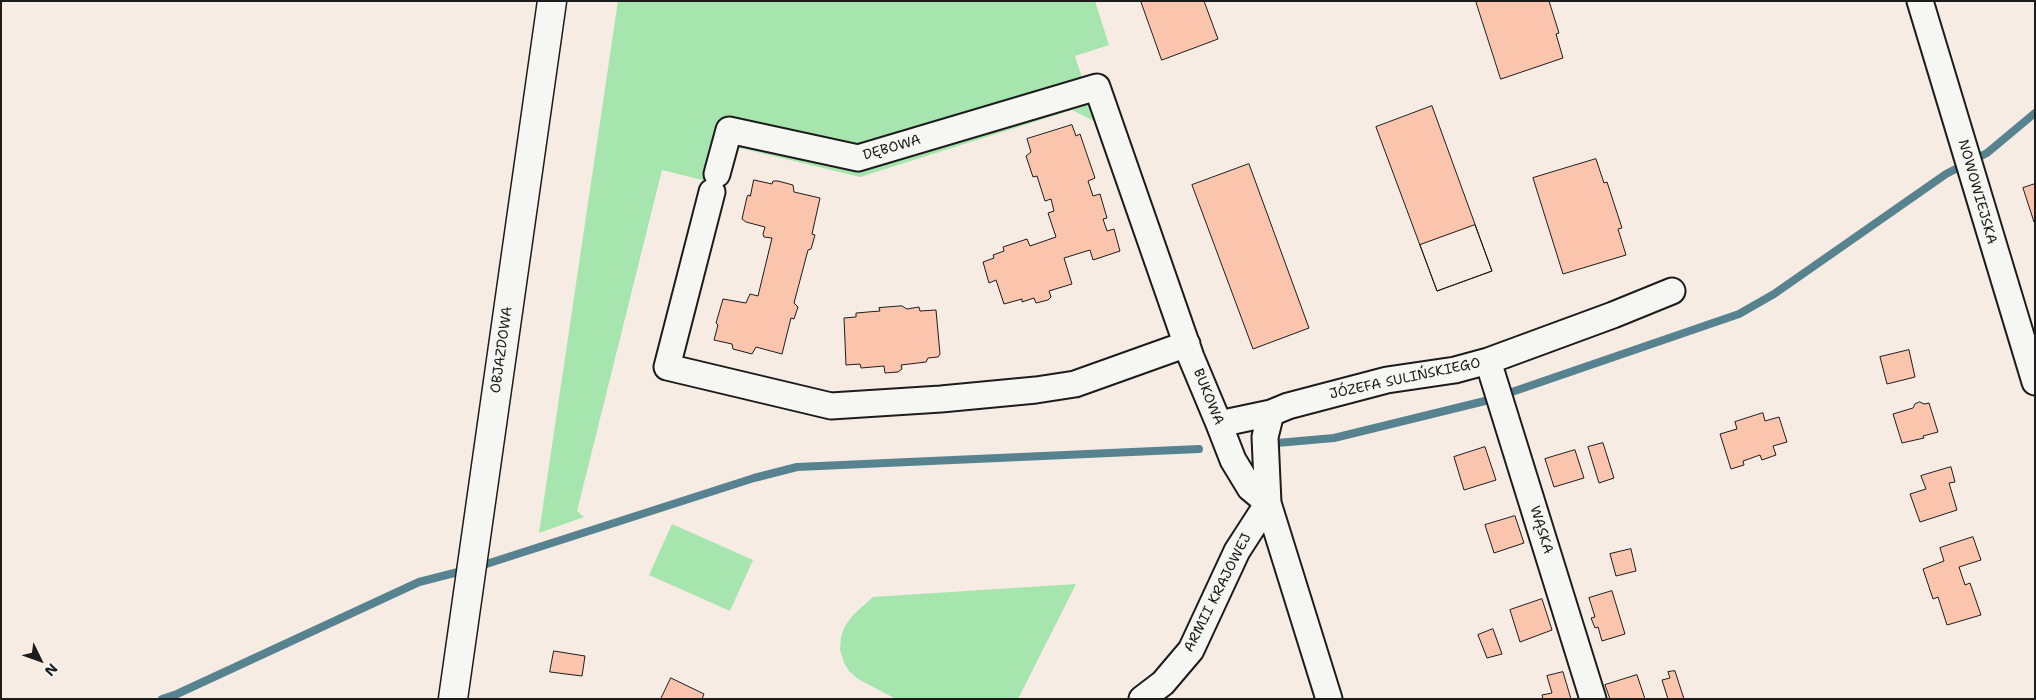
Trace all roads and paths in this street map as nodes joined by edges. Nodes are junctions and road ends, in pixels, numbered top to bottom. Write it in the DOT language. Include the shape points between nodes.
graph roads {
  1 [pos="552,1"];
  2 [pos="1920,1"];
  3 [pos="1097,87"];
  4 [pos="1672,291"];
  5 [pos="2029,342"];
  6 [pos="1187,344"];
  7 [pos="1488,362"];
  8 [pos="2035,382"];
  9 [pos="1270,413"];
  10 [pos="1218,424"];
  11 [pos="1268,503"];
  12 [pos="453,699"];
  13 [pos="1142,699"];
  14 [pos="1329,699"];
  15 [pos="1593,699"];
  1 -- 12 [label="main road, OBJAZDOWA"];
  2 -- 5 [label="street, NOWOWIEJSKA" via="1973,178"];
  3 -- 6 [label="street, BUKOWA"];
  3 -- 6 [label="street, DĘBOWA" via="858,158 729,130 667,367 831,406 941,399 1075,384"];
  4 -- 7 [label="street, JÓZEFA SULIŃSKIEGO"];
  5 -- 8 [label="street, NOWOWIEJSKA"];
  6 -- 10 [label="street, BUKOWA"];
  7 -- 9 [label="street, JÓZEFA SULIŃSKIEGO" via="1387,380"];
  7 -- 15 [label="street, WĄSKA"];
  9 -- 10 [label="street, JÓZEFA SULIŃSKIEGO"];
  9 -- 11 [label="street" via="1265,437"];
  10 -- 11 [label="street, BUKOWA" via="1233,460 1250,488"];
  11 -- 13 [label="street, ARMII KRAJOWEJ" via="1237,551 1191,650 1163,683"];
  11 -- 14 [label="street"];
}
